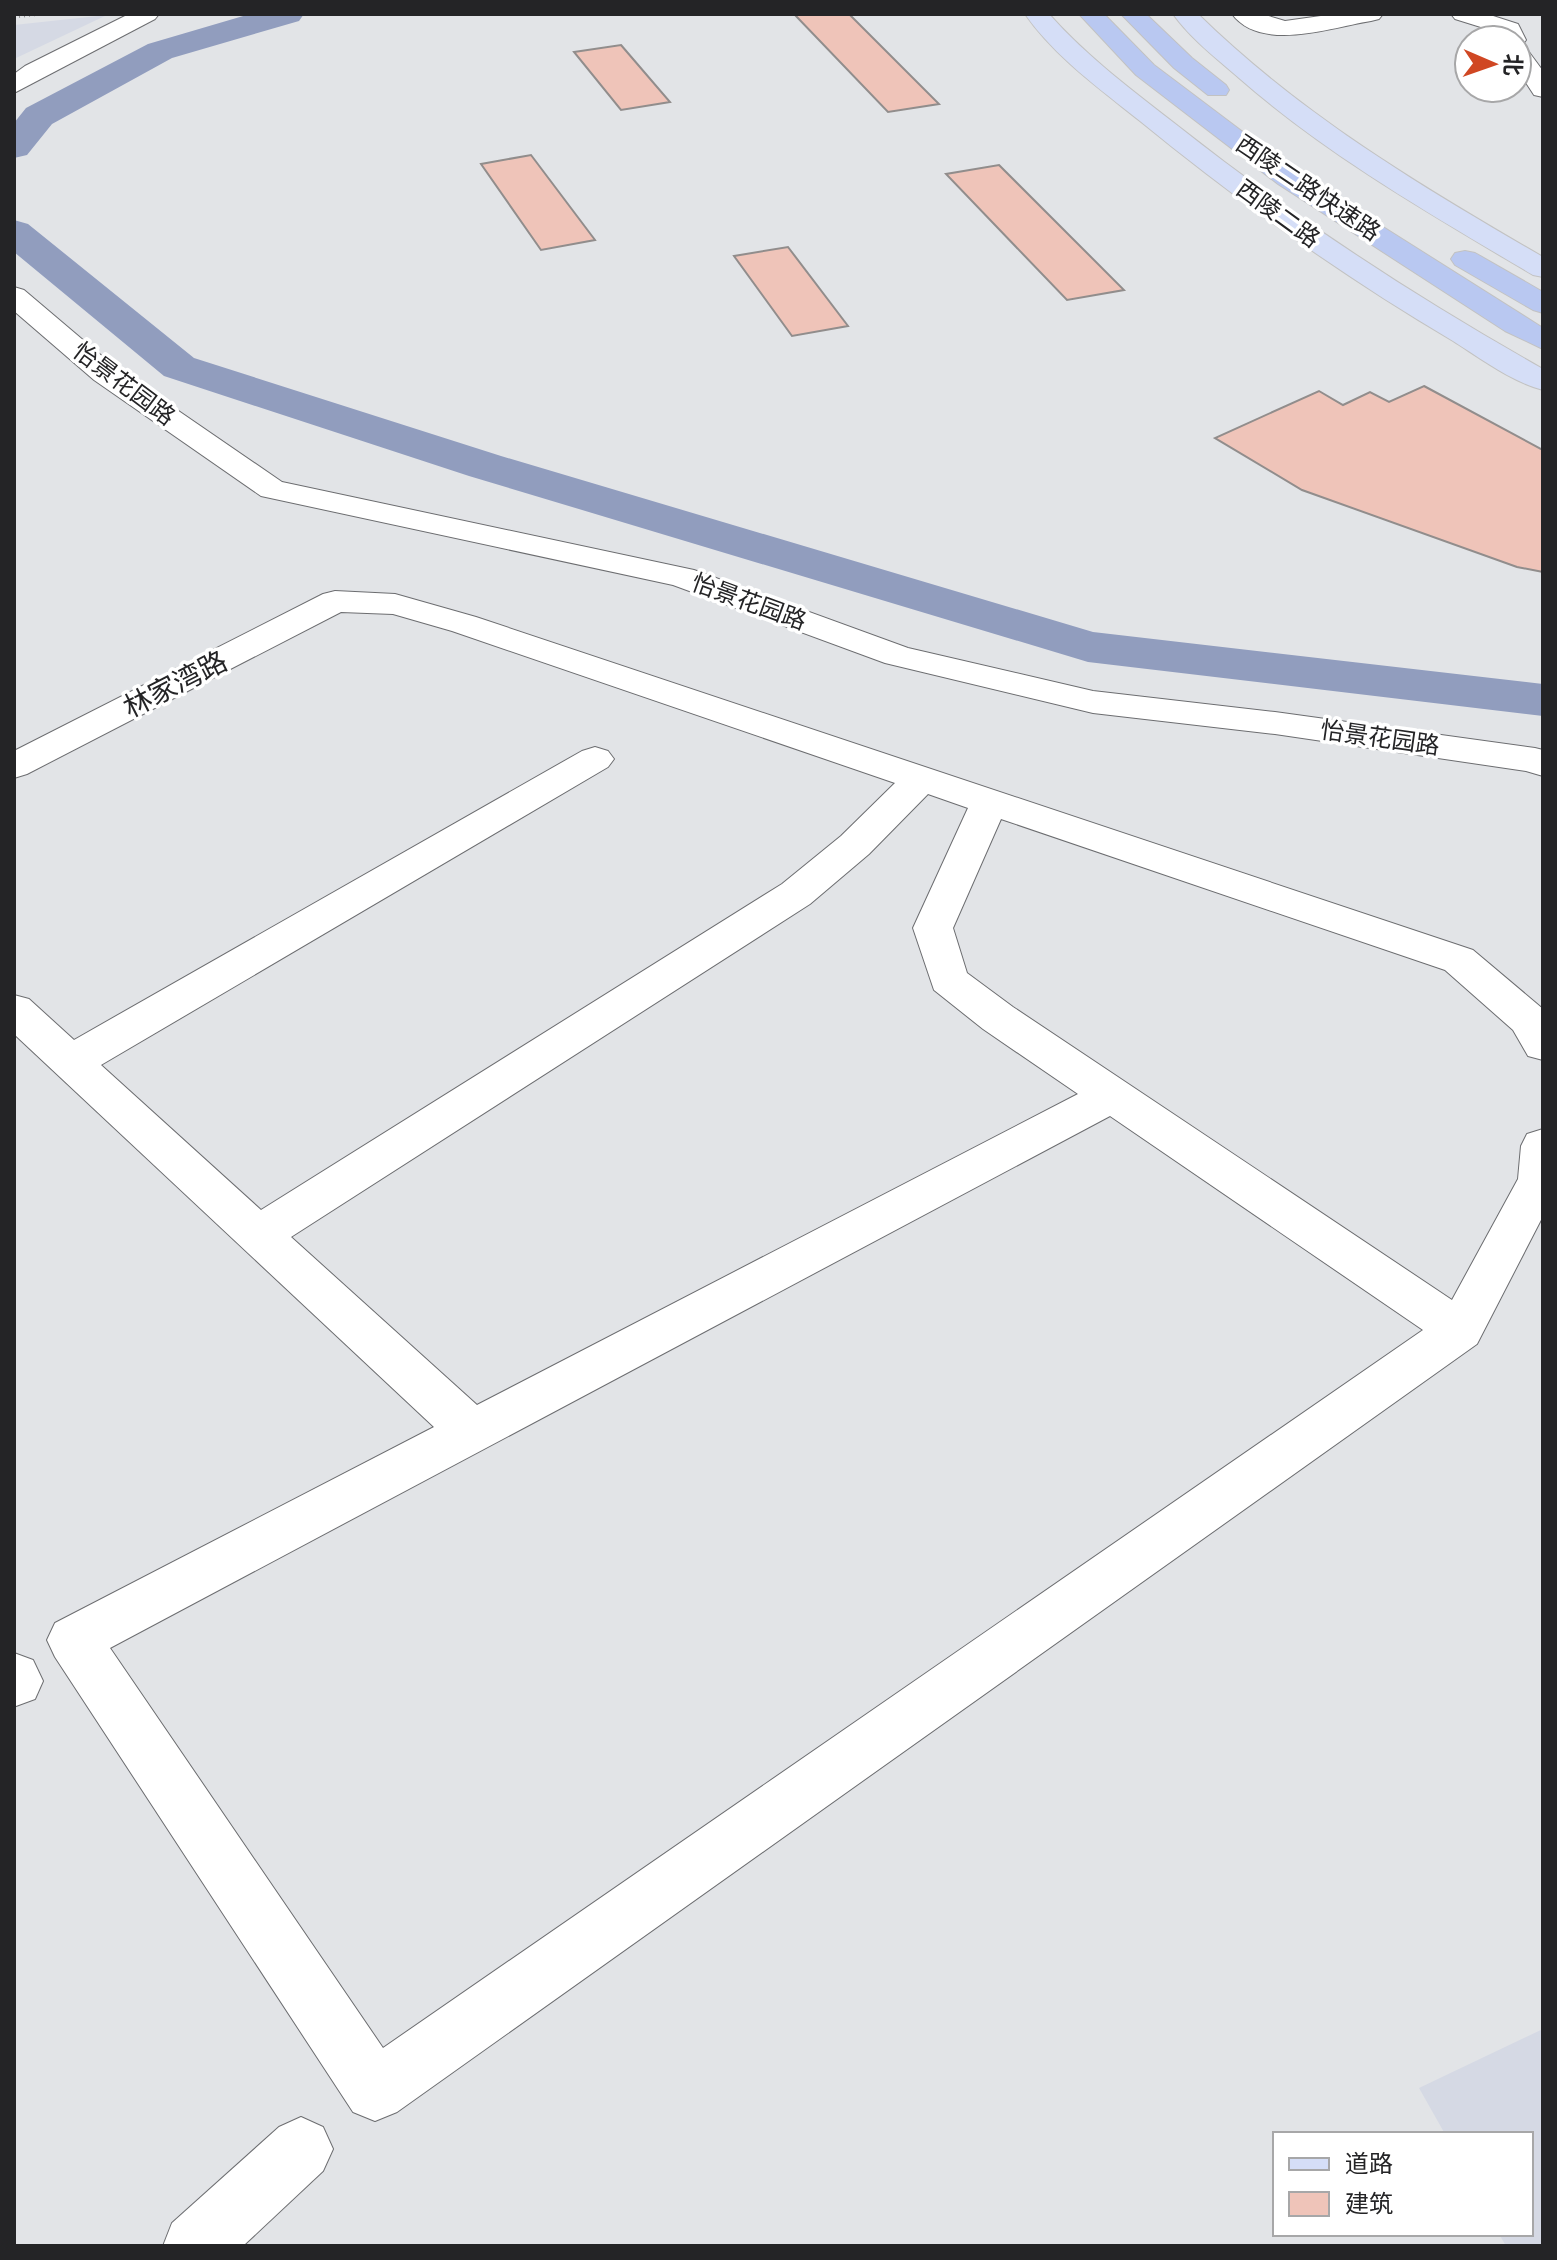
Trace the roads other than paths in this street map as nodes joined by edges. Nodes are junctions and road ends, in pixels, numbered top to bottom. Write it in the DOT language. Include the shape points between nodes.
graph roads {
  1 [pos="147,14"];
  2 [pos="1037,14"];
  3 [pos="1091,14"];
  4 [pos="1133,14"];
  5 [pos="1185,14"];
  6 [pos="1244,14"];
  7 [pos="1371,14"];
  8 [pos="1463,14"];
  9 [pos="1494,24"];
  10 [pos="14,86"];
  11 [pos="1233,102"];
  12 [pos="1440,243"];
  13 [pos="1543,269"];
  14 [pos="14,296"];
  15 [pos="1543,304"];
  16 [pos="1543,340"];
  17 [pos="1543,381"];
  18 [pos="595,759"];
  19 [pos="1543,764"];
  20 [pos="14,766"];
  21 [pos="922,778"];
  22 [pos="990,801"];
  23 [pos="14,1010"];
  24 [pos="1543,1045"];
  25 [pos="71,1062"];
  26 [pos="1113,1095"];
  27 [pos="1543,1146"];
  28 [pos="259,1234"];
  29 [pos="1460,1330"];
  30 [pos="472,1431"];
  31 [pos="301,2149"];
  32 [pos="195,2246"];
  1 -- 10 [label="street"];
  2 -- 17 [label="main road, 西陵二路" via="1062,46 1303,234"];
  3 -- 16 [label="highway, 西陵二路快速路" via="1145,70 1287,178"];
  4 -- 11 [label="highway, 西陵二路快速路"];
  5 -- 13 [label="main road" via="1224,56 1383,174"];
  6 -- 7 [label="street" via="1273,27 1328,24"];
  8 -- 9 [label="street"];
  12 -- 15 [label="highway"];
  14 -- 19 [label="street, 怡景花园路" via="105,374 272,489 682,577 897,656 1093,702 1275,723"];
  18 -- 25 [label="street"];
  20 -- 21 [label="street, 林家湾路" via="335,601 395,604 464,624"];
  21 -- 22 [label="street"];
  21 -- 28 [label="street" via="796,894"];
  22 -- 24 [label="street" via="1459,960 1528,1019"];
  22 -- 26 [label="street" via="933,928 949,980"];
  23 -- 25 [label="street"];
  25 -- 28 [label="street"];
  26 -- 29 [label="street"];
  26 -- 30 [label="street"];
  27 -- 29 [label="street" via="1540,1179"];
  28 -- 30 [label="street"];
  29 -- 30 [label="street" via="375,2090 74,1640"];
  31 -- 32 [label="street"];
}
